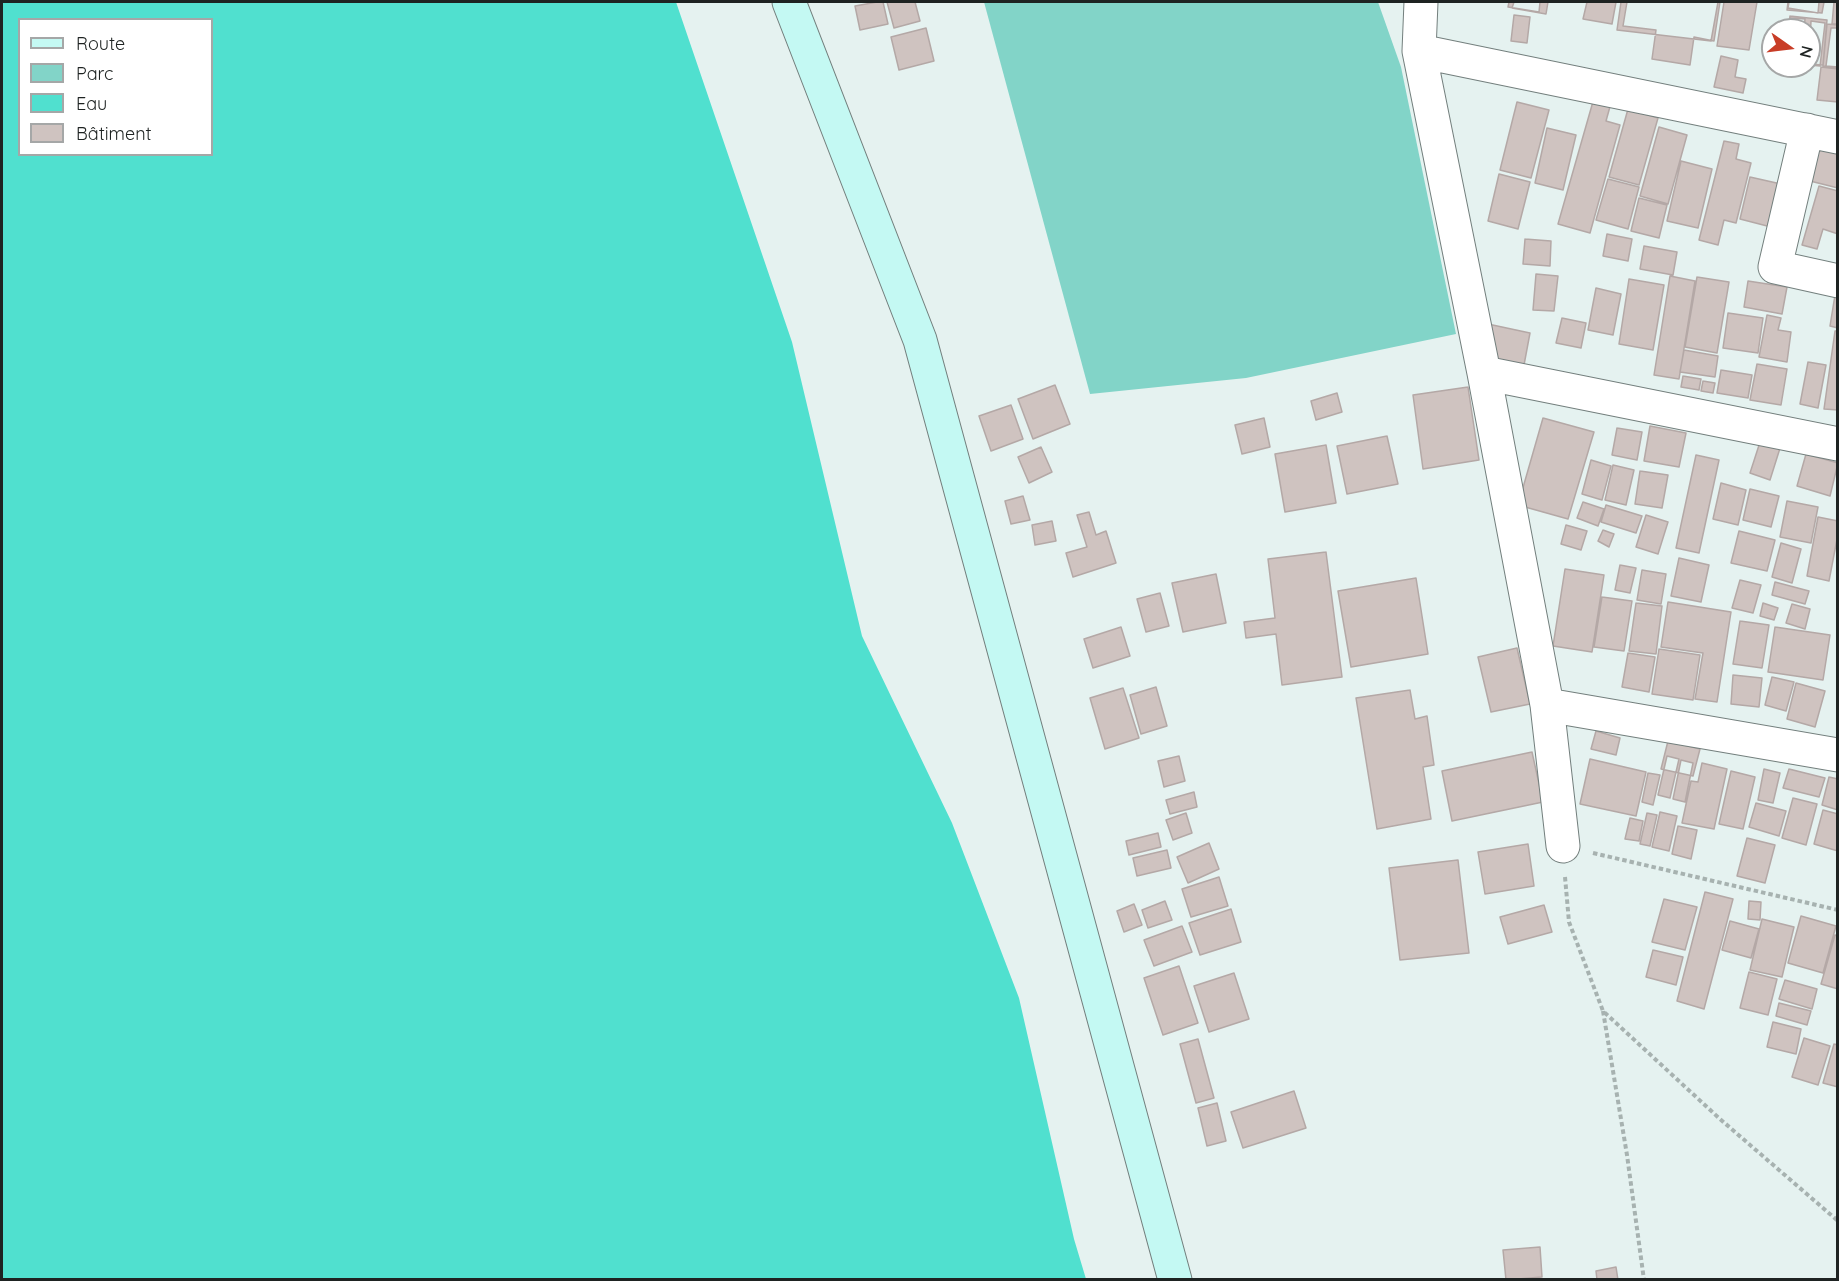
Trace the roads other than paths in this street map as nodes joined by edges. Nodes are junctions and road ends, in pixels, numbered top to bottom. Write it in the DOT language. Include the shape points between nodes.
graph roads {
  1 [pos="789,2"];
  2 [pos="1421,2"];
  3 [pos="1419,51"];
  4 [pos="1822,133"];
  5 [pos="1838,281"];
  6 [pos="1484,373"];
  7 [pos="1838,444"];
  8 [pos="1547,705"];
  9 [pos="1838,755"];
  10 [pos="1563,846"];
  11 [pos="1175,1280"];
  1 -- 11 [label="main road" via="920,340"];
  2 -- 3 [label="street"];
  3 -- 4 [label="street"];
  3 -- 6 [label="street"];
  4 -- 5 [label="street" via="1775,267"];
  6 -- 7 [label="street"];
  6 -- 8 [label="street"];
  8 -- 9 [label="street"];
  8 -- 10 [label="street"];
}
